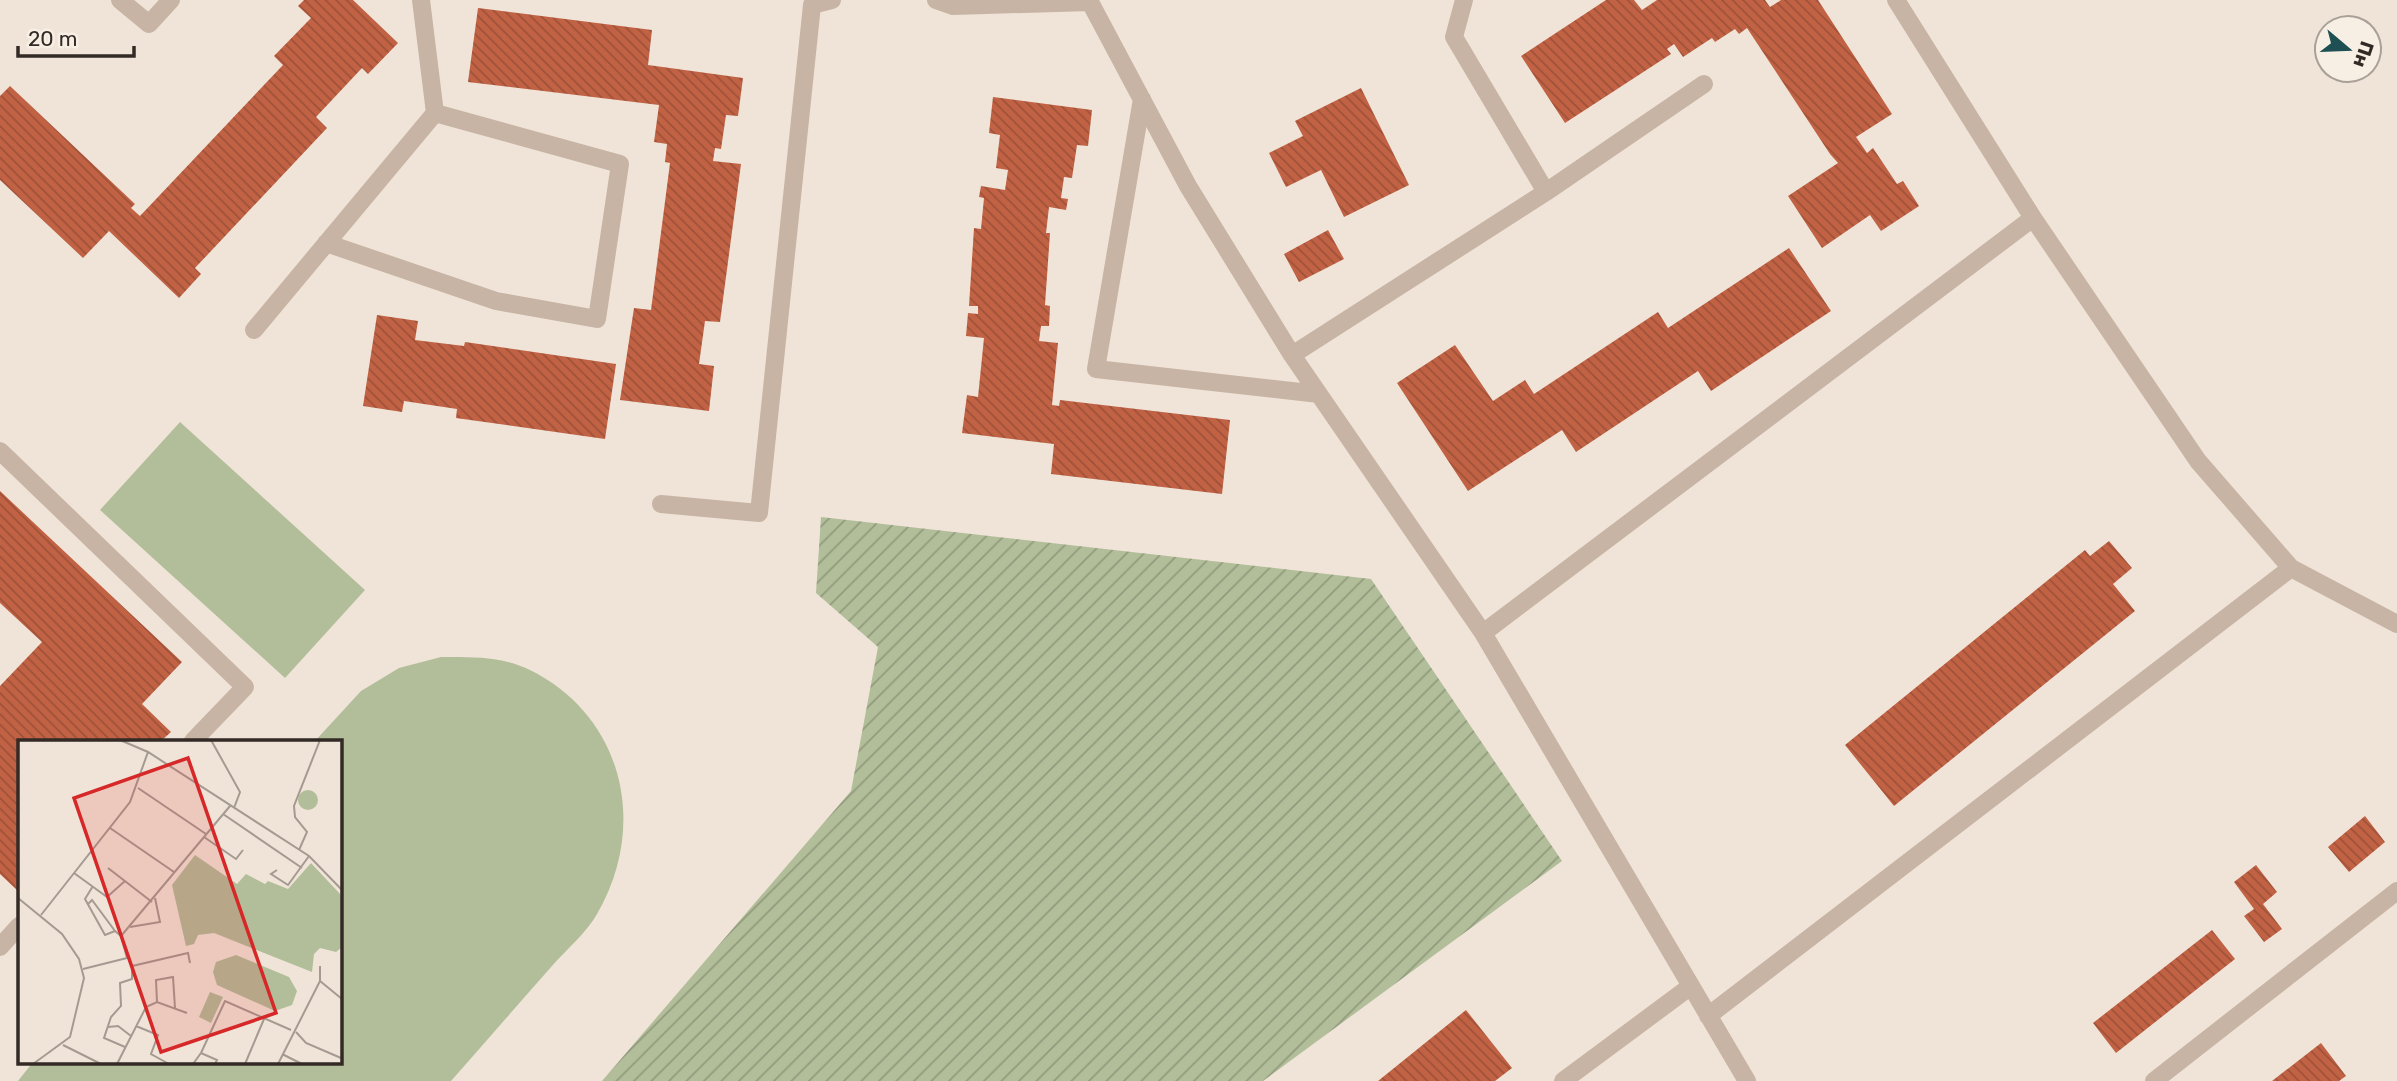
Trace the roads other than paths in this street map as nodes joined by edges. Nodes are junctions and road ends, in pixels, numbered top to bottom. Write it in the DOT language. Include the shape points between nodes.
graph roads {
  1 [pos="120,0"];
  2 [pos="171,0"];
  3 [pos="421,0"];
  4 [pos="832,0"];
  5 [pos="936,0"];
  6 [pos="1464,0"];
  7 [pos="1896,0"];
  8 [pos="1092,1"];
  9 [pos="804,3"];
  10 [pos="1704,84"];
  11 [pos="1142,99"];
  12 [pos="435,113"];
  13 [pos="1546,192"];
  14 [pos="2033,218"];
  15 [pos="327,243"];
  16 [pos="254,330"];
  17 [pos="1292,355"];
  18 [pos="1319,394"];
  19 [pos="0,450"];
  20 [pos="661,504"];
  21 [pos="2291,568"];
  22 [pos="2397,624"];
  23 [pos="1483,633"];
  24 [pos="195,740"];
  25 [pos="2397,891"];
  26 [pos="18,927"];
  27 [pos="0,947"];
  28 [pos="1690,986"];
  29 [pos="1708,1016"];
  30 [pos="1563,1081"];
  31 [pos="1746,1081"];
  32 [pos="2154,1081"];
  1 -- 2 [label="street" via="149,24"];
  3 -- 12 [label="street"];
  4 -- 9 [label="street"];
  5 -- 8 [label="street" via="953,6"];
  6 -- 13 [label="street" via="1454,37"];
  7 -- 14 [label="street"];
  8 -- 11 [label="street"];
  9 -- 20 [label="street" via="759,513"];
  10 -- 13 [label="street"];
  11 -- 17 [label="street" via="1188,186"];
  11 -- 18 [label="street" via="1097,369"];
  12 -- 15 [label="street"];
  12 -- 15 [label="street" via="620,164 597,319 496,301"];
  13 -- 17 [label="street"];
  14 -- 21 [label="street" via="2198,461"];
  14 -- 23 [label="street"];
  15 -- 16 [label="street"];
  17 -- 18 [label="street"];
  18 -- 23 [label="street"];
  19 -- 24 [label="street" via="245,687"];
  21 -- 22 [label="street"];
  21 -- 29 [label="street"];
  23 -- 28 [label="street"];
  25 -- 32 [label="street"];
  26 -- 27 [label="street"];
  28 -- 29 [label="street"];
  28 -- 30 [label="street"];
  29 -- 31 [label="street"];
}
